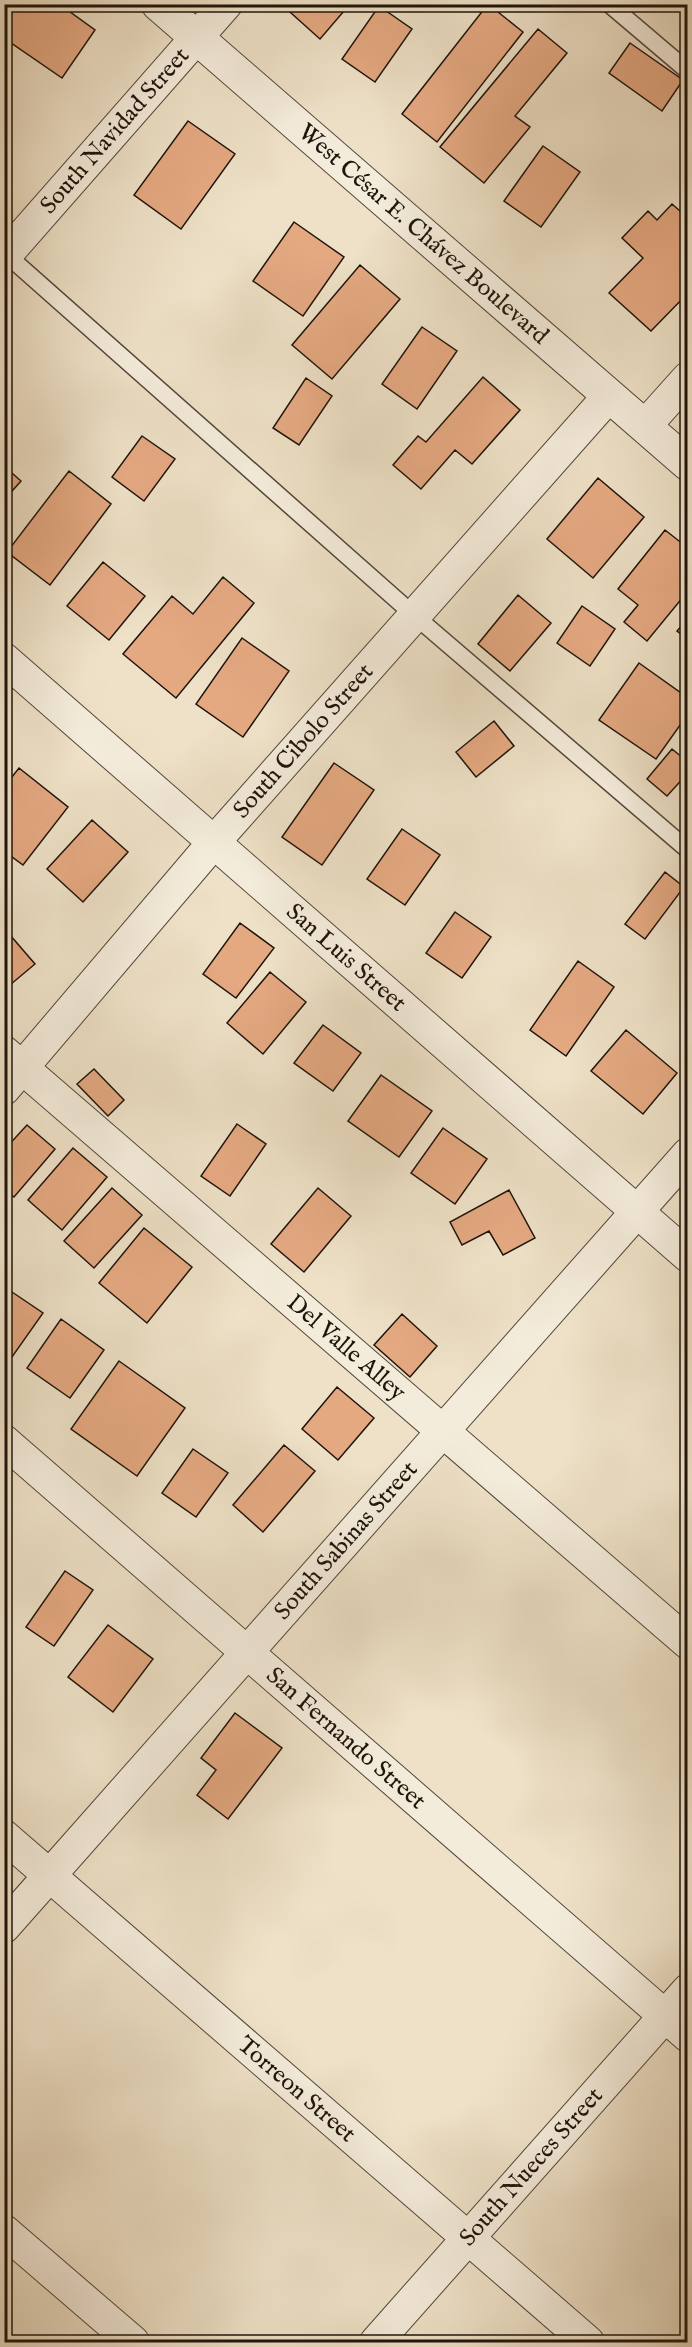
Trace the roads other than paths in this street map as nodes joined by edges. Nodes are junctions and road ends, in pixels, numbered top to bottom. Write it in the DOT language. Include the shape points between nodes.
graph roads {
  1 [pos="158,4"];
  2 [pos="226,4"];
  3 [pos="609,4"];
  4 [pos="196,38"];
  5 [pos="687,71"];
  6 [pos="6,256"];
  7 [pos="687,378"];
  8 [pos="608,397"];
  9 [pos="645,426"];
  10 [pos="687,464"];
  11 [pos="415,616"];
  12 [pos="4,659"];
  13 [pos="214,842"];
  14 [pos="687,850"];
  15 [pos="11,1070"];
  16 [pos="687,1155"];
  17 [pos="638,1213"];
  18 [pos="687,1256"];
  19 [pos="443,1430"];
  20 [pos="4,1442"];
  21 [pos="687,1643"];
  22 [pos="247,1653"];
  23 [pos="4,1836"];
  24 [pos="50,1876"];
  25 [pos="4,1928"];
  26 [pos="687,1990"];
  27 [pos="676,2026"];
  28 [pos="4,2231"];
  29 [pos="468,2239"];
  30 [pos="133,2343"];
  31 [pos="376,2343"];
  32 [pos="588,2343"];
  1 -- 4 [label="street, West César E. Chávez Boulevard"];
  2 -- 4 [label="street, South Navidad Street"];
  3 -- 5 [label="lane"];
  4 -- 6 [label="street, South Navidad Street"];
  4 -- 8 [label="street, West César E. Chávez Boulevard"];
  6 -- 11 [label="lane"];
  7 -- 9 [label="street"];
  8 -- 9 [label="street, West César E. Chávez Boulevard"];
  8 -- 11 [label="street, South Cibolo Street"];
  9 -- 10 [label="street, West César E. Chávez Boulevard"];
  11 -- 13 [label="street, South Cibolo Street"];
  11 -- 14 [label="lane"];
  12 -- 13 [label="street, San Luis Street"];
  13 -- 15 [label="street, South Cibolo Street"];
  13 -- 17 [label="street, San Luis Street"];
  15 -- 19 [label="street, Del Valle Alley"];
  16 -- 17 [label="street, South Sabinas Street"];
  17 -- 18 [label="street, San Luis Street"];
  17 -- 19 [label="street, South Sabinas Street"];
  19 -- 21 [label="street, Del Valle Alley"];
  19 -- 22 [label="street, South Sabinas Street"];
  20 -- 22 [label="street, San Fernando Street"];
  22 -- 24 [label="street, South Sabinas Street"];
  22 -- 27 [label="street, San Fernando Street"];
  23 -- 24 [label="street, Torreon Street"];
  24 -- 25 [label="street, South Sabinas Street"];
  24 -- 29 [label="street, Torreon Street"];
  26 -- 27 [label="street, South Nueces Street"];
  27 -- 29 [label="street, South Nueces Street"];
  28 -- 30 [label="street"];
  29 -- 31 [label="street, South Nueces Street"];
  29 -- 32 [label="street, Torreon Street"];
}
